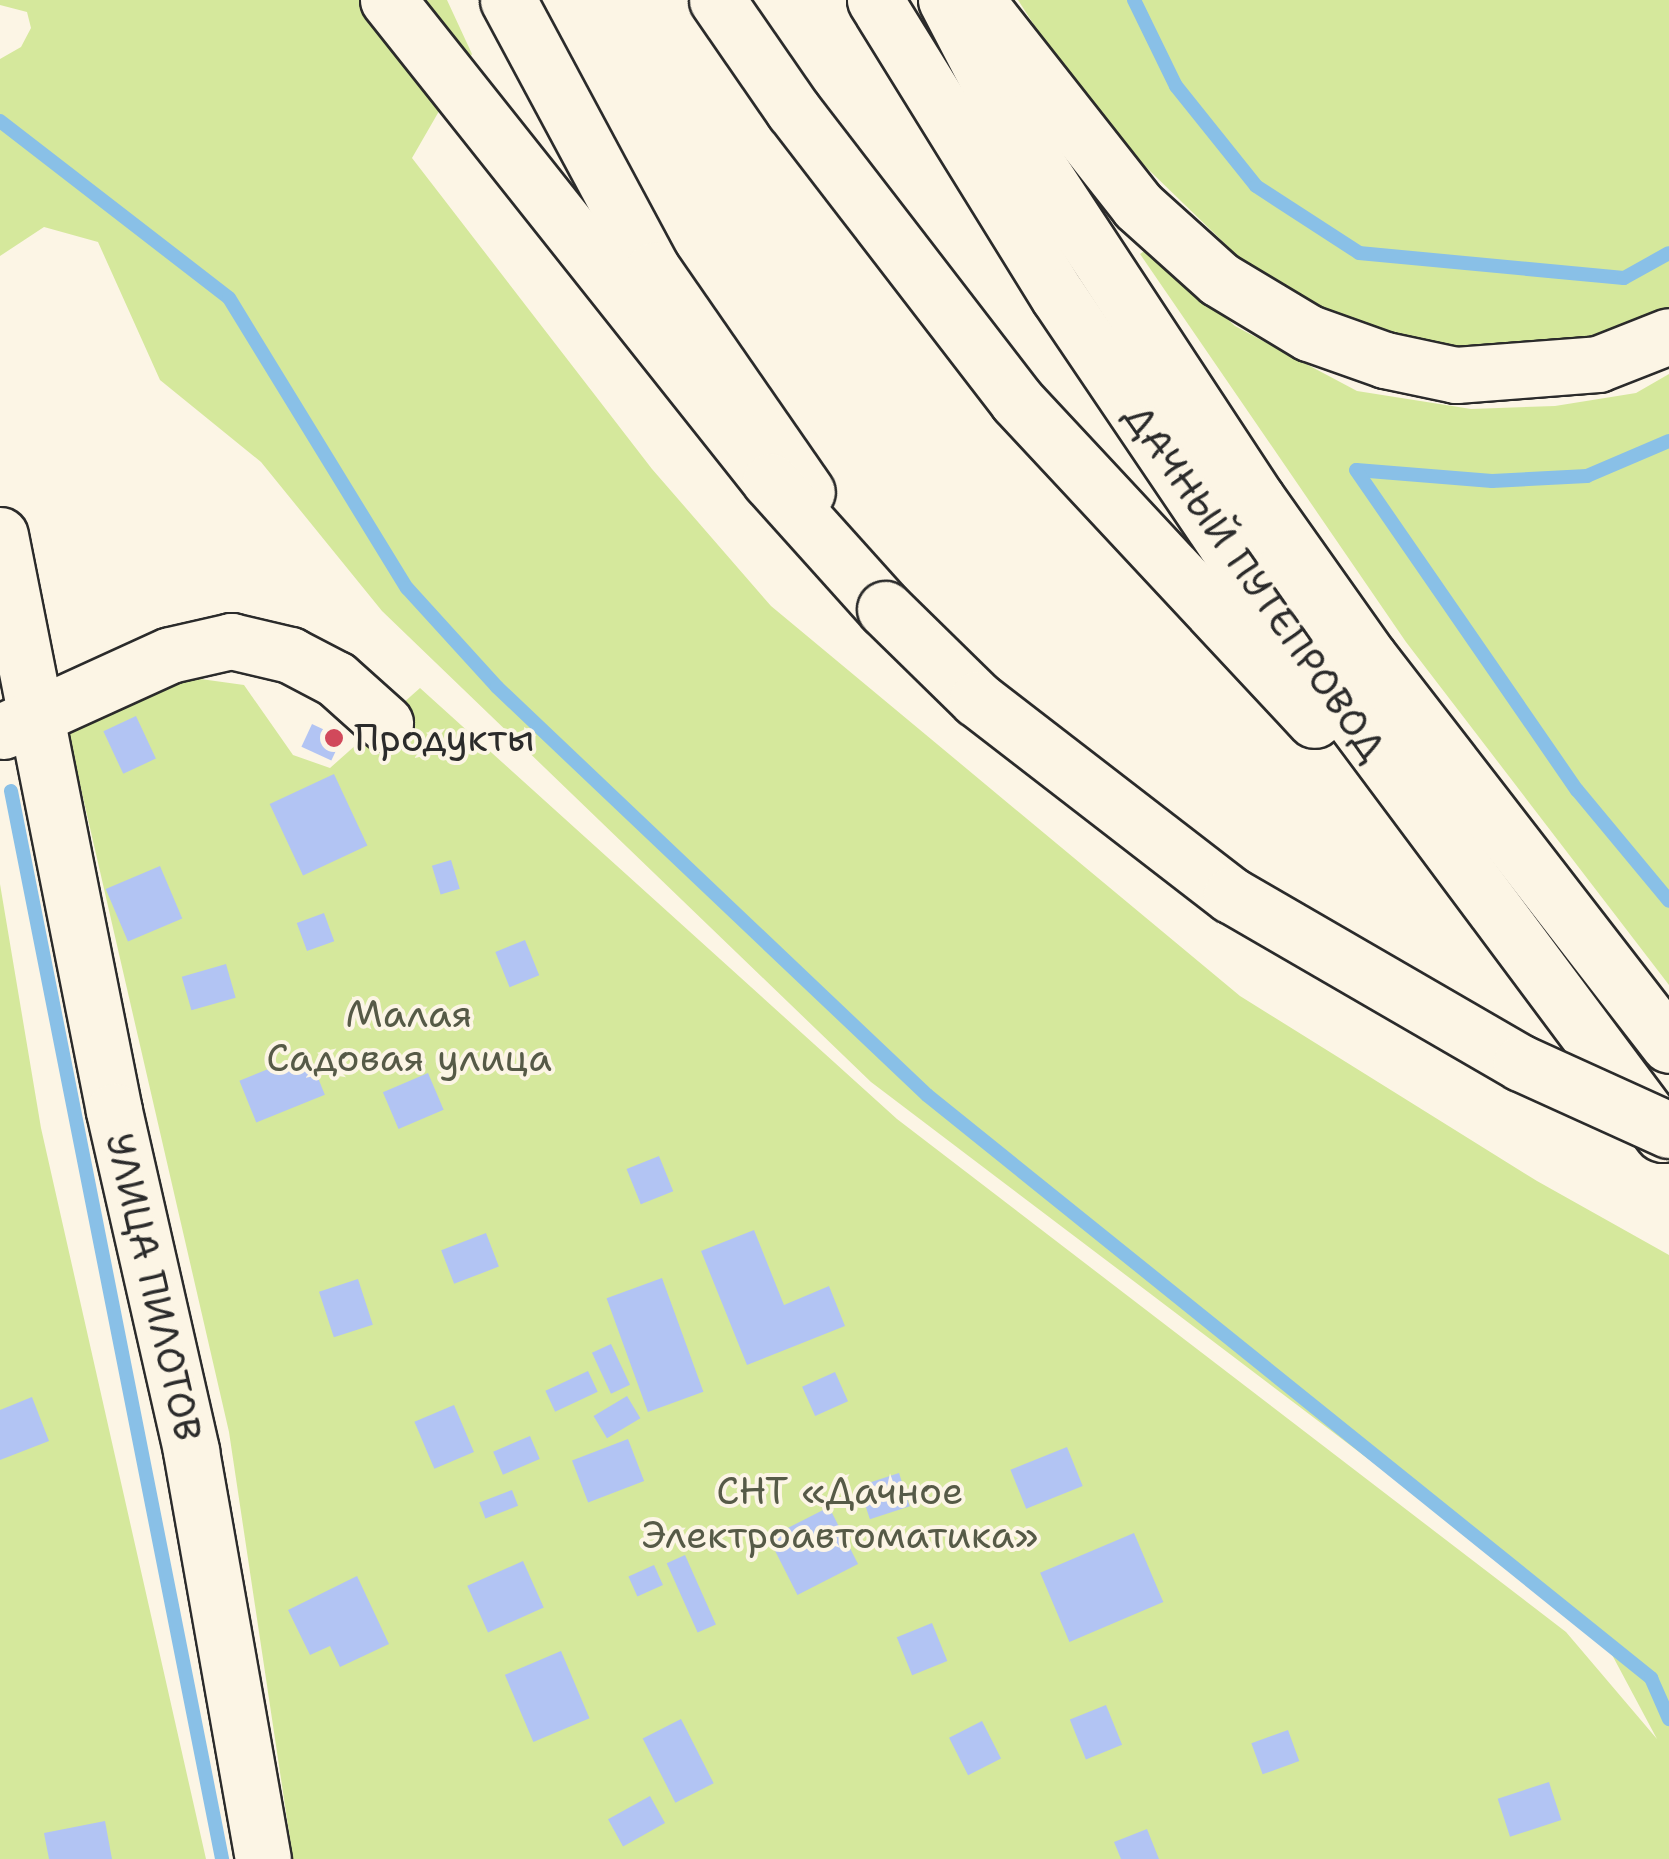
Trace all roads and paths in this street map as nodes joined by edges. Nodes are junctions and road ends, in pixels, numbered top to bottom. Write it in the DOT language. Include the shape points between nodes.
graph roads {
  1 [pos="388,0"];
  2 [pos="508,0"];
  3 [pos="717,0"];
  4 [pos="875,0"];
  5 [pos="946,0"];
  6 [pos="976,0"];
  7 [pos="1669,336"];
  8 [pos="0,534"];
  9 [pos="885,609"];
  10 [pos="384,723"];
  11 [pos="18,725"];
  12 [pos="1510,932"];
  13 [pos="1669,1045"];
  14 [pos="1669,1130"];
  15 [pos="1669,1142"];
  16 [pos="263,1859"];
  1 -- 9 [label="main road" via="770,481"];
  2 -- 9 [label="main road" via="653,270"];
  3 -- 12 [label="main road" via="793,110 1017,400"];
  4 -- 12 [label="main road, ДАЧНЫЙ ПУТЕПРОВОД" via="1058,296 1258,592"];
  5 -- 13 [label="main road, ДАЧНЫЙ ПУТЕПРОВОД" via="1010,123 1257,500"];
  6 -- 7 [label="main road" via="1138,206 1219,279 1310,333 1385,360 1456,375 1598,364"];
  8 -- 11 [label="main road, УЛИЦА ПИЛОТОВ"];
  9 -- 14 [label="main road, bridge" via="977,698 1230,895 1522,1063"];
  10 -- 11 [label="main road" via="336,678 290,655 231,641 170,655"];
  11 -- 16 [label="main road, УЛИЦА ПИЛОТОВ" via="191,1451"];
  12 -- 15 [label="main road, ДАЧНЫЙ ПУТЕПРОВОД"];
}
